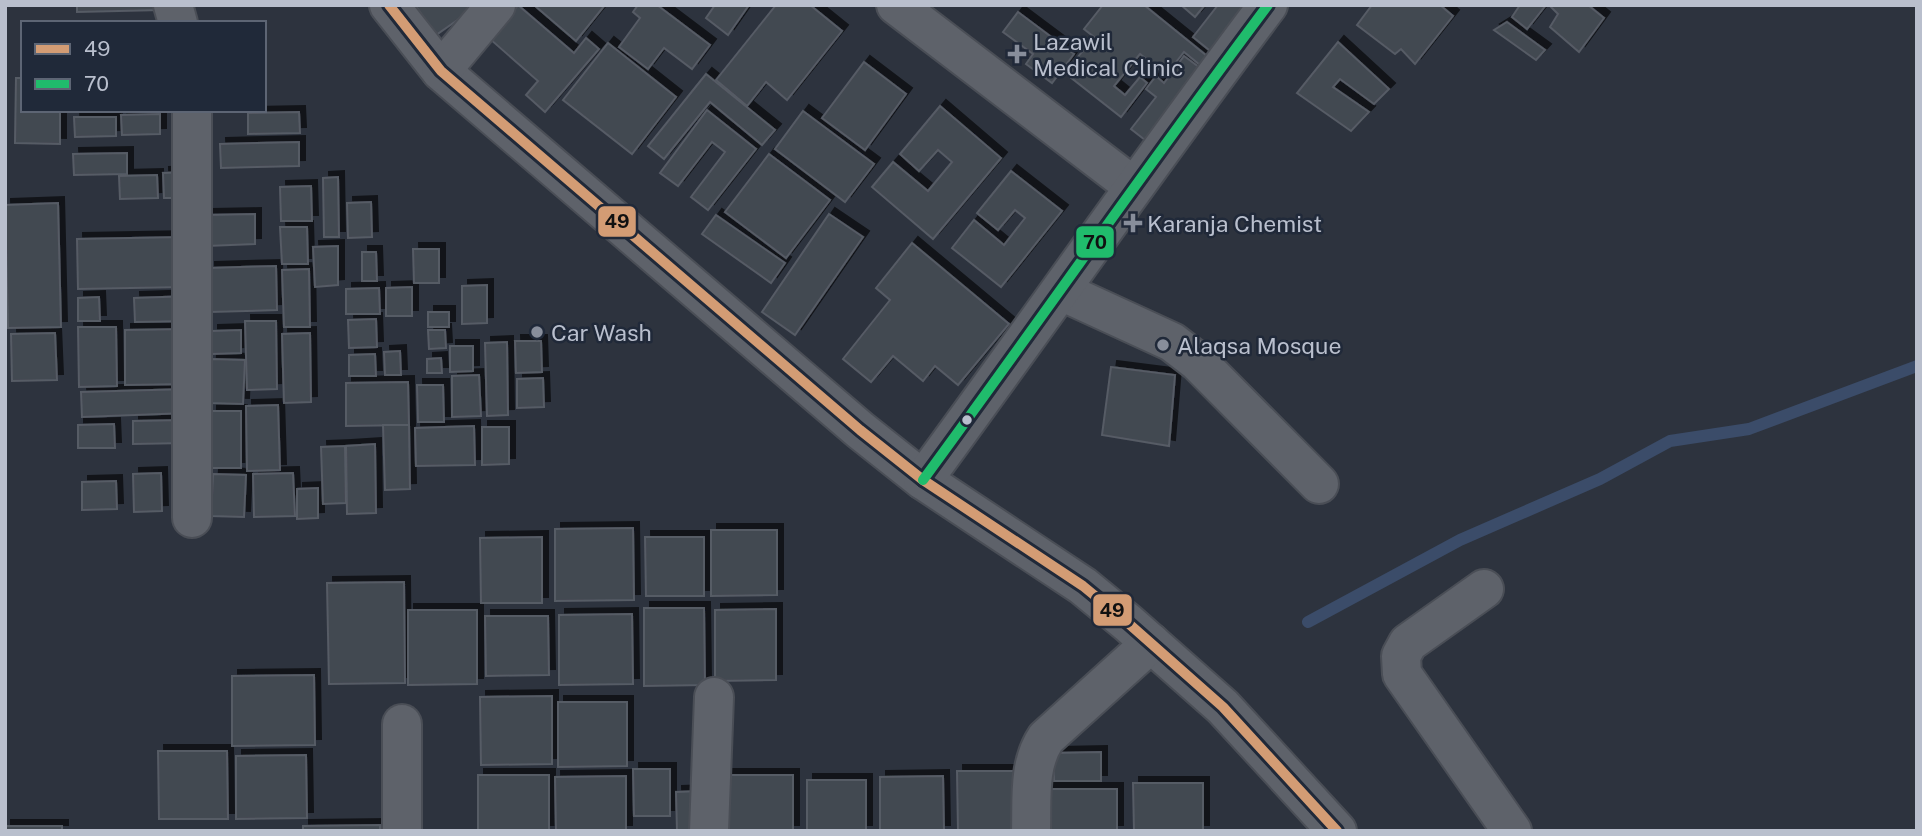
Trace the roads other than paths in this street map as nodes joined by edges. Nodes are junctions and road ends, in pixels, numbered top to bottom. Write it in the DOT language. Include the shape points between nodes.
graph roads {
  1 [pos="389,5"];
  2 [pos="496,5"];
  3 [pos="895,5"];
  4 [pos="1268,5"];
  5 [pos="441,71"];
  6 [pos="192,112"];
  7 [pos="1133,186"];
  8 [pos="1061,291"];
  9 [pos="923,480"];
  10 [pos="1319,484"];
  11 [pos="192,519"];
  12 [pos="1484,589"];
  13 [pos="1151,643"];
  14 [pos="714,697"];
  15 [pos="402,724"];
  16 [pos="402,831"];
  17 [pos="709,831"];
  18 [pos="1031,831"];
  19 [pos="1337,831"];
  20 [pos="1512,831"];
  1 -- 5 [label="street"];
  2 -- 5 [label="street"];
  3 -- 7 [label="street"];
  4 -- 7 [label="street"];
  5 -- 9 [label="street"];
  6 -- 11 [label="street"];
  7 -- 8 [label="street"];
  8 -- 9 [label="street"];
  8 -- 10 [label="street" via="1172,342 1198,362"];
  9 -- 13 [label="street" via="1083,586"];
  12 -- 20 [label="street" via="1408,643 1401,656 1402,674"];
  13 -- 18 [label="street" via="1037,751"];
  13 -- 19 [label="street" via="1223,707"];
  14 -- 17 [label="street"];
  15 -- 16 [label="street"];
}
